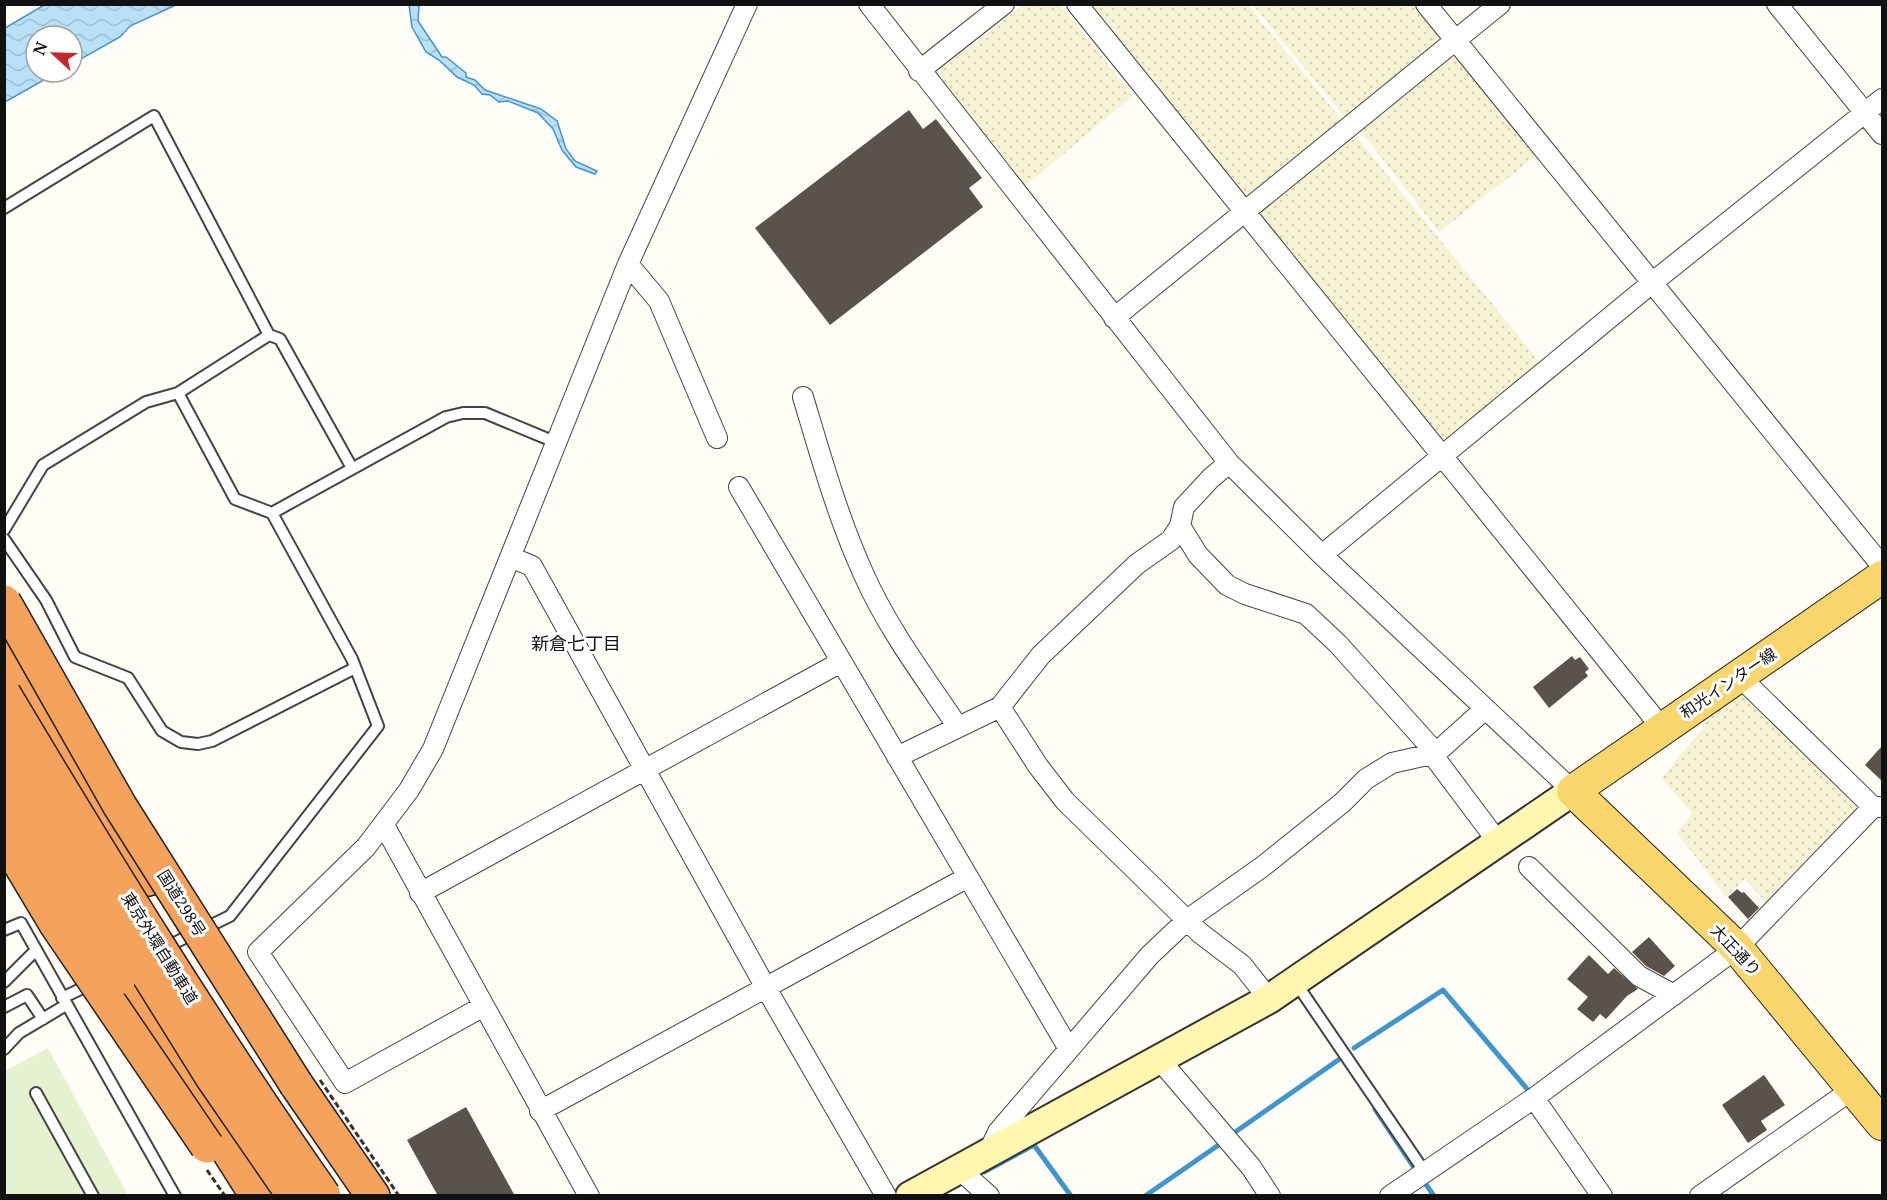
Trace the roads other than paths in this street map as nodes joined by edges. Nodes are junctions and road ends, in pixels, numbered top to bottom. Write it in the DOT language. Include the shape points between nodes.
graph roads {
  1 [pos="747,4"];
  2 [pos="869,4"];
  3 [pos="1004,4"];
  4 [pos="1077,4"];
  5 [pos="1426,4"];
  6 [pos="1500,4"];
  7 [pos="1777,4"];
  8 [pos="1456,40"];
  9 [pos="919,71"];
  10 [pos="1882,99"];
  11 [pos="1866,113"];
  12 [pos="1882,134"];
  13 [pos="4,208"];
  14 [pos="1245,211"];
  15 [pos="628,264"];
  16 [pos="1653,282"];
  17 [pos="1114,318"];
  18 [pos="269,335"];
  19 [pos="178,393"];
  20 [pos="803,397"];
  21 [pos="717,438"];
  22 [pos="555,442"];
  23 [pos="1443,454"];
  24 [pos="1229,463"];
  25 [pos="352,468"];
  26 [pos="739,488"];
  27 [pos="272,513"];
  28 [pos="1180,526"];
  29 [pos="4,530"];
  30 [pos="4,539"];
  31 [pos="1322,555"];
  32 [pos="510,557"];
  33 [pos="1882,566"];
  34 [pos="1882,577"];
  35 [pos="4,602"];
  36 [pos="4,648"];
  37 [pos="841,662"];
  38 [pos="355,668"];
  39 [pos="1739,676"];
  40 [pos="4,694"];
  41 [pos="1000,707"];
  42 [pos="1485,709"];
  43 [pos="958,727"];
  44 [pos="1662,728"];
  45 [pos="4,743"];
  46 [pos="1434,753"];
  47 [pos="897,757"];
  48 [pos="645,770"];
  49 [pos="1574,791"];
  50 [pos="4,794"];
  51 [pos="1878,807"];
  52 [pos="384,825"];
  53 [pos="4,837"];
  54 [pos="1498,842"];
  55 [pos="1529,867"];
  56 [pos="968,877"];
  57 [pos="420,893"];
  58 [pos="1187,920"];
  59 [pos="4,930"];
  60 [pos="1737,948"];
  61 [pos="36,950"];
  62 [pos="7,975"];
  63 [pos="1295,982"];
  64 [pos="766,988"];
  65 [pos="1674,995"];
  66 [pos="1269,999"];
  67 [pos="64,1002"];
  68 [pos="484,1006"];
  69 [pos="4,1007"];
  70 [pos="43,1019"];
  71 [pos="4,1049"];
  72 [pos="1069,1049"];
  73 [pos="1159,1059"];
  74 [pos="212,1077"];
  75 [pos="296,1084"];
  76 [pos="1853,1089"];
  77 [pos="36,1093"];
  78 [pos="1534,1098"];
  79 [pos="540,1111"];
  80 [pos="1882,1124"];
  81 [pos="279,1131"];
  82 [pos="989,1151"];
  83 [pos="958,1168"];
  84 [pos="1424,1171"];
  85 [pos="93,1196"];
  86 [pos="175,1196"];
  87 [pos="240,1196"];
  88 [pos="257,1196"];
  89 [pos="280,1196"];
  90 [pos="294,1196"];
  91 [pos="324,1196"];
  92 [pos="334,1196"];
  93 [pos="373,1196"];
  94 [pos="589,1196"];
  95 [pos="886,1196"];
  96 [pos="910,1196"];
  97 [pos="989,1196"];
  98 [pos="1270,1196"];
  99 [pos="1390,1196"];
  100 [pos="1602,1196"];
  101 [pos="1700,1196"];
  1 -- 15 [label="street"];
  2 -- 9 [label="street"];
  3 -- 9 [label="street"];
  4 -- 14 [label="street"];
  5 -- 8 [label="street"];
  6 -- 8 [label="street"];
  7 -- 11 [label="street"];
  8 -- 14 [label="street"];
  8 -- 16 [label="street"];
  9 -- 17 [label="street"];
  10 -- 11 [label="street"];
  11 -- 12 [label="street"];
  11 -- 16 [label="street"];
  13 -- 18 [label="lane" via="154,116"];
  14 -- 17 [label="street"];
  14 -- 23 [label="street"];
  15 -- 21 [label="street" via="659,301"];
  15 -- 22 [label="street"];
  16 -- 23 [label="street"];
  16 -- 33 [label="street"];
  17 -- 24 [label="street"];
  18 -- 19 [label="lane"];
  18 -- 25 [label="lane" via="280,339"];
  19 -- 27 [label="lane" via="235,499"];
  19 -- 29 [label="lane" via="146,402 43,465"];
  20 -- 43 [label="street" via="864,575 911,657"];
  22 -- 25 [label="lane" via="484,413 463,413 446,417"];
  22 -- 32 [label="street"];
  23 -- 31 [label="street"];
  23 -- 44 [label="street"];
  24 -- 28 [label="street" via="1184,507"];
  24 -- 31 [label="street"];
  25 -- 27 [label="lane"];
  26 -- 37 [label="street"];
  27 -- 38 [label="lane"];
  28 -- 41 [label="street" via="1171,540 1137,564 1041,655"];
  28 -- 46 [label="street" via="1198,555 1227,585 1306,615 1338,644"];
  30 -- 38 [label="lane" via="46,600 75,657 128,678 162,731 181,742 212,741"];
  31 -- 42 [label="street"];
  32 -- 48 [label="street" via="532,566"];
  32 -- 52 [label="street" via="433,749"];
  34 -- 39 [label="main road, 和光インター線"];
  35 -- 75 [label="highway, 国道298号, bridge" via="120,806"];
  36 -- 75 [label="highway, bridge" via="95,800 234,1009"];
  37 -- 47 [label="street"];
  37 -- 48 [label="street"];
  38 -- 67 [label="lane" via="378,726 230,916"];
  39 -- 44 [label="main road, 和光インター線"];
  39 -- 51 [label="street"];
  40 -- 81 [label="highway, 東京外環自動車道, bridge" via="74,811"];
  41 -- 43 [label="street"];
  41 -- 58 [label="street" via="1065,801"];
  42 -- 46 [label="street"];
  42 -- 49 [label="street"];
  43 -- 47 [label="street"];
  44 -- 49 [label="main road, 和光インター線"];
  45 -- 74 [label="highway, 東京外環自動車道, bridge"];
  46 -- 54 [label="street"];
  46 -- 58 [label="street" via="1392,763 1366,779 1272,860"];
  47 -- 56 [label="street"];
  48 -- 57 [label="street"];
  48 -- 64 [label="street"];
  49 -- 54 [label="street"];
  49 -- 60 [label="main road, 大正通り"];
  50 -- 88 [label="highway, bridge"];
  51 -- 60 [label="street"];
  52 -- 57 [label="street"];
  52 -- 68 [label="street" via="258,952 345,1083"];
  53 -- 87 [label="highway, bridge" via="56,924"];
  54 -- 63 [label="street"];
  55 -- 65 [label="street" via="1639,976"];
  56 -- 64 [label="street"];
  56 -- 72 [label="street"];
  57 -- 68 [label="street"];
  58 -- 66 [label="street" via="1242,964"];
  58 -- 72 [label="street" via="1150,955"];
  59 -- 61 [label="lane" via="21,923"];
  60 -- 65 [label="street"];
  60 -- 76 [label="main road, 大正通り"];
  61 -- 62 [label="lane"];
  61 -- 67 [label="lane"];
  63 -- 66 [label="street"];
  63 -- 84 [label="lane"];
  64 -- 79 [label="street"];
  64 -- 95 [label="street"];
  65 -- 78 [label="street"];
  66 -- 73 [label="street"];
  67 -- 70 [label="lane"];
  67 -- 86 [label="lane"];
  68 -- 79 [label="street"];
  69 -- 70 [label="lane" via="27,995"];
  70 -- 71 [label="lane" via="19,1033"];
  72 -- 82 [label="street" via="998,1132"];
  73 -- 82 [label="street"];
  73 -- 98 [label="street" via="1251,1167"];
  74 -- 89 [label="highway, bridge"];
  74 -- 90 [label="highway, 東京外環自動車道, bridge"];
  75 -- 93 [label="highway, 国道298号"];
  76 -- 80 [label="main road, 大正通り"];
  76 -- 101 [label="street"];
  77 -- 85 [label="lane"];
  78 -- 84 [label="street"];
  78 -- 100 [label="street"];
  79 -- 94 [label="street"];
  81 -- 91 [label="highway, 東京外環自動車道, bridge"];
  81 -- 92 [label="highway, bridge"];
  82 -- 83 [label="street"];
  83 -- 96 [label="street"];
  83 -- 97 [label="street"];
  84 -- 99 [label="street"];
}
